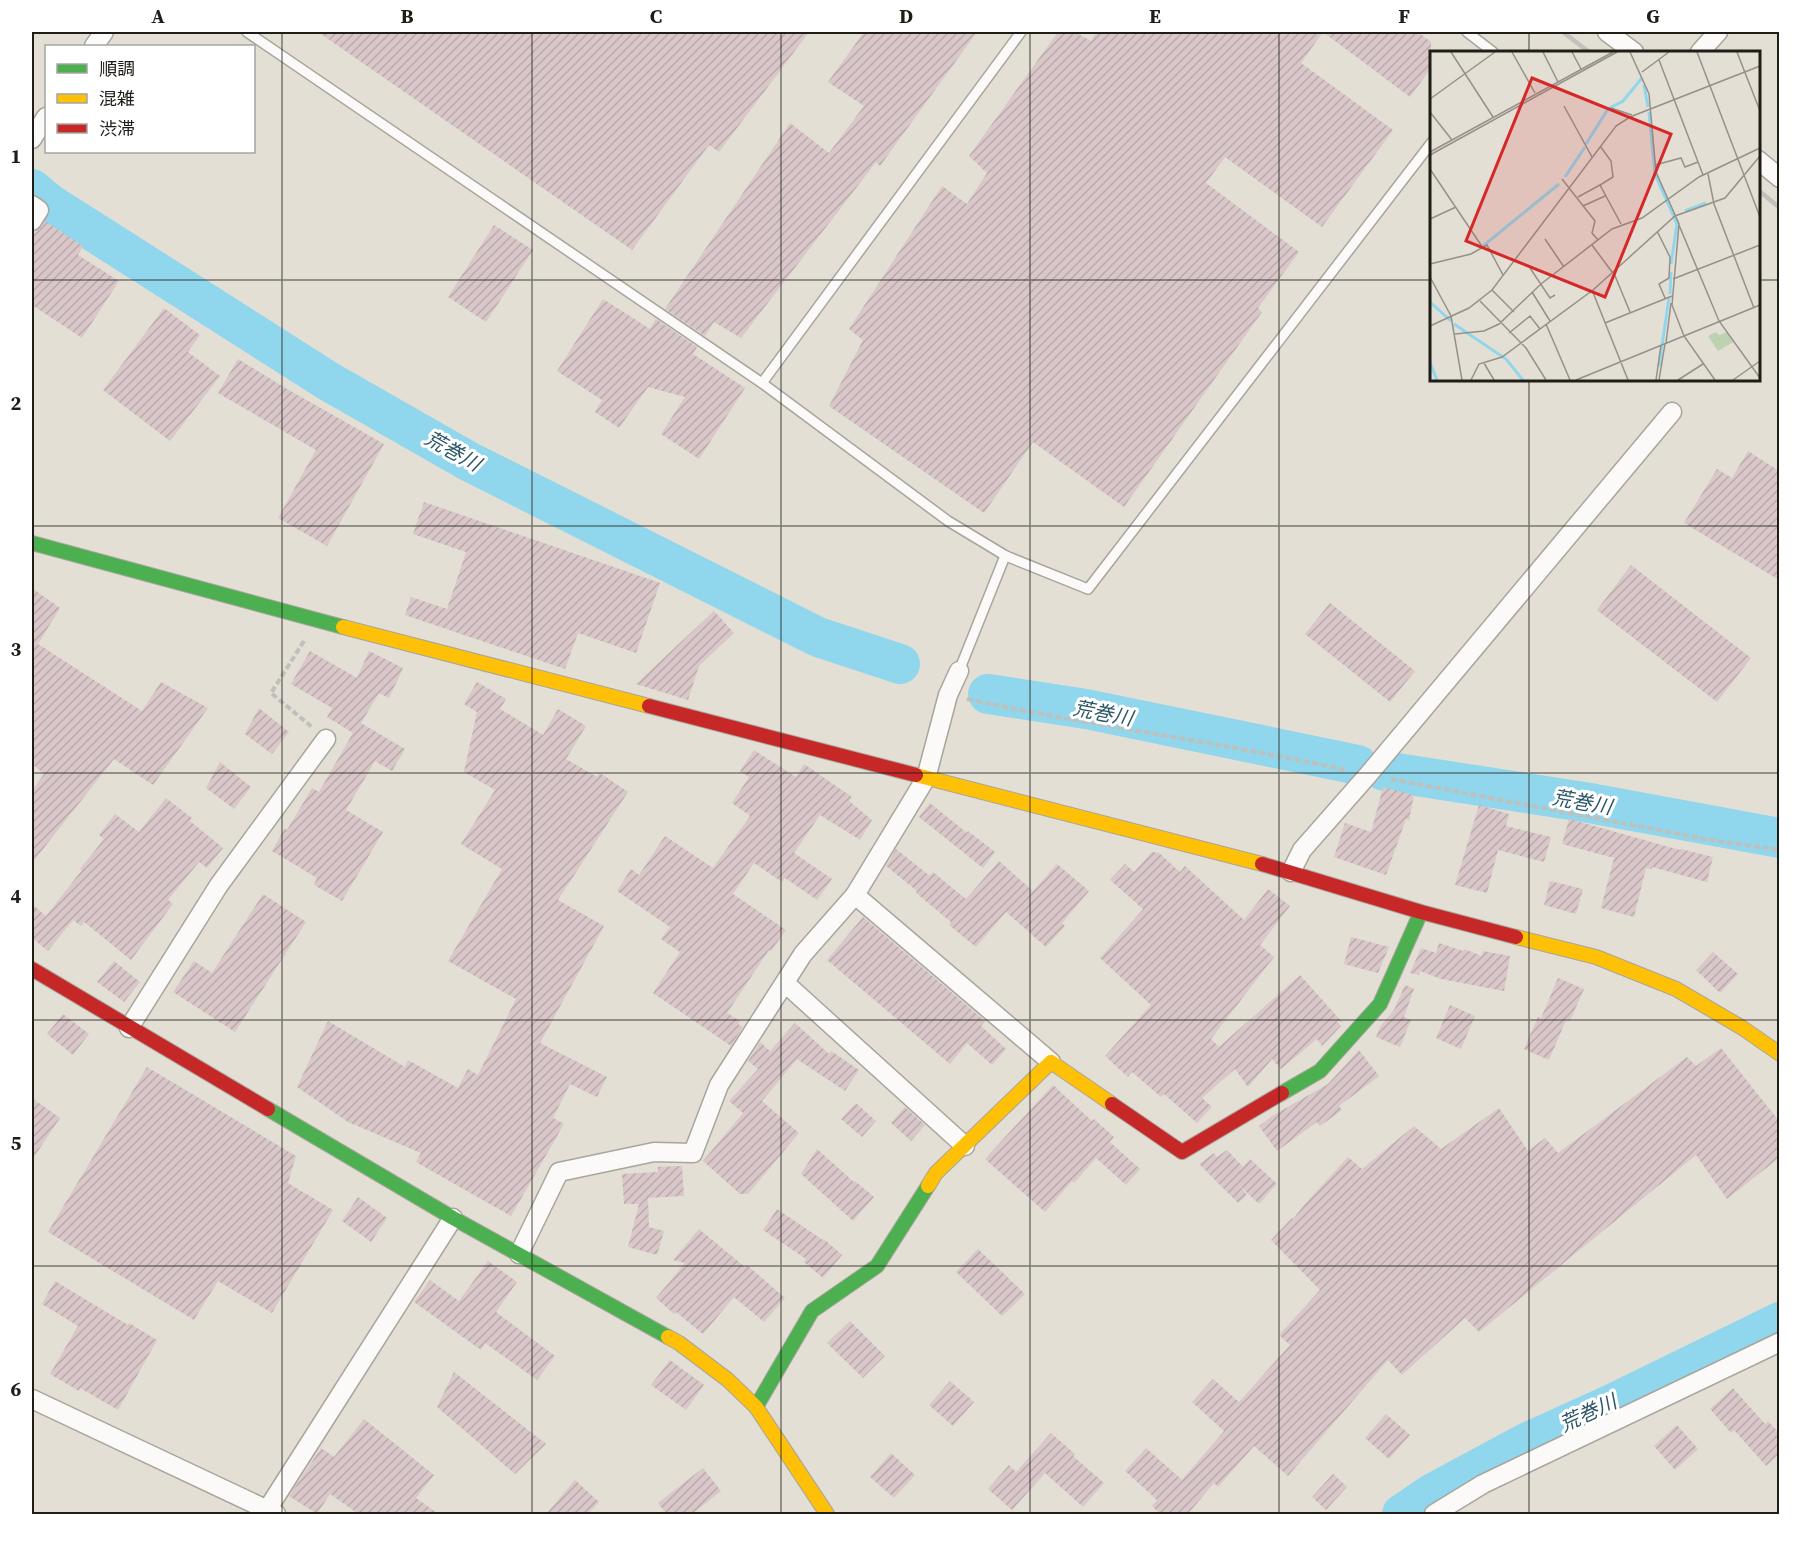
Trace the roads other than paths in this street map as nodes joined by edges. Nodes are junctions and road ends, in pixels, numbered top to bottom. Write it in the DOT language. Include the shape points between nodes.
graph roads {
  1 [pos="104,32"];
  2 [pos="247,32"];
  3 [pos="1021,32"];
  4 [pos="1467,32"];
  5 [pos="1607,32"];
  6 [pos="1718,32"];
  7 [pos="95,45"];
  8 [pos="1492,51"];
  9 [pos="1633,51"];
  10 [pos="1701,51"];
  11 [pos="45,119"];
  12 [pos="32,139"];
  13 [pos="1430,143"];
  14 [pos="1760,162"];
  15 [pos="1779,178"];
  16 [pos="32,205"];
  17 [pos="32,221"];
  18 [pos="762,383"];
  19 [pos="1672,412"];
  20 [pos="32,543"];
  21 [pos="1006,556"];
  22 [pos="959,671"];
  23 [pos="326,739"];
  24 [pos="926,778"];
  25 [pos="1291,872"];
  26 [pos="855,895"];
  27 [pos="1421,912"];
  28 [pos="32,969"];
  29 [pos="784,983"];
  30 [pos="129,1028"];
  31 [pos="1779,1054"];
  32 [pos="1051,1062"];
  33 [pos="965,1146"];
  34 [pos="453,1218"];
  35 [pos="519,1254"];
  36 [pos="1779,1342"];
  37 [pos="32,1399"];
  38 [pos="756,1407"];
  39 [pos="272,1512"];
  40 [pos="1445,1512"];
  41 [pos="827,1515"];
  1 -- 7 [label="street"];
  2 -- 18 [label="lane"];
  3 -- 18 [label="lane"];
  4 -- 8 [label="lane"];
  5 -- 9 [label="street"];
  6 -- 10 [label="street"];
  11 -- 12 [label="street"];
  13 -- 21 [label="lane" via="1088,589"];
  14 -- 15 [label="street"];
  16 -- 17 [label="street" via="39,210"];
  18 -- 21 [label="lane" via="948,521"];
  19 -- 25 [label="street" via="1302,850"];
  20 -- 24 [label="street"];
  21 -- 22 [label="lane"];
  22 -- 24 [label="street" via="948,695"];
  23 -- 30 [label="street" via="219,885"];
  24 -- 25 [label="street"];
  24 -- 26 [label="street"];
  25 -- 27 [label="street"];
  26 -- 29 [label="street" via="803,954"];
  26 -- 32 [label="street"];
  27 -- 31 [label="street" via="1596,957 1676,989 1742,1027"];
  27 -- 32 [label="street" via="1380,1004 1320,1071 1182,1152"];
  28 -- 30 [label="street"];
  29 -- 33 [label="street"];
  29 -- 35 [label="street" via="719,1085 693,1153 654,1152 559,1172"];
  30 -- 34 [label="street"];
  32 -- 33 [label="street"];
  33 -- 38 [label="street" via="936,1173 877,1266 812,1311"];
  34 -- 35 [label="street"];
  34 -- 39 [label="street"];
  35 -- 38 [label="street" via="679,1343"];
  36 -- 40 [label="street" via="1483,1484"];
  37 -- 39 [label="street"];
  38 -- 41 [label="street"];
}
